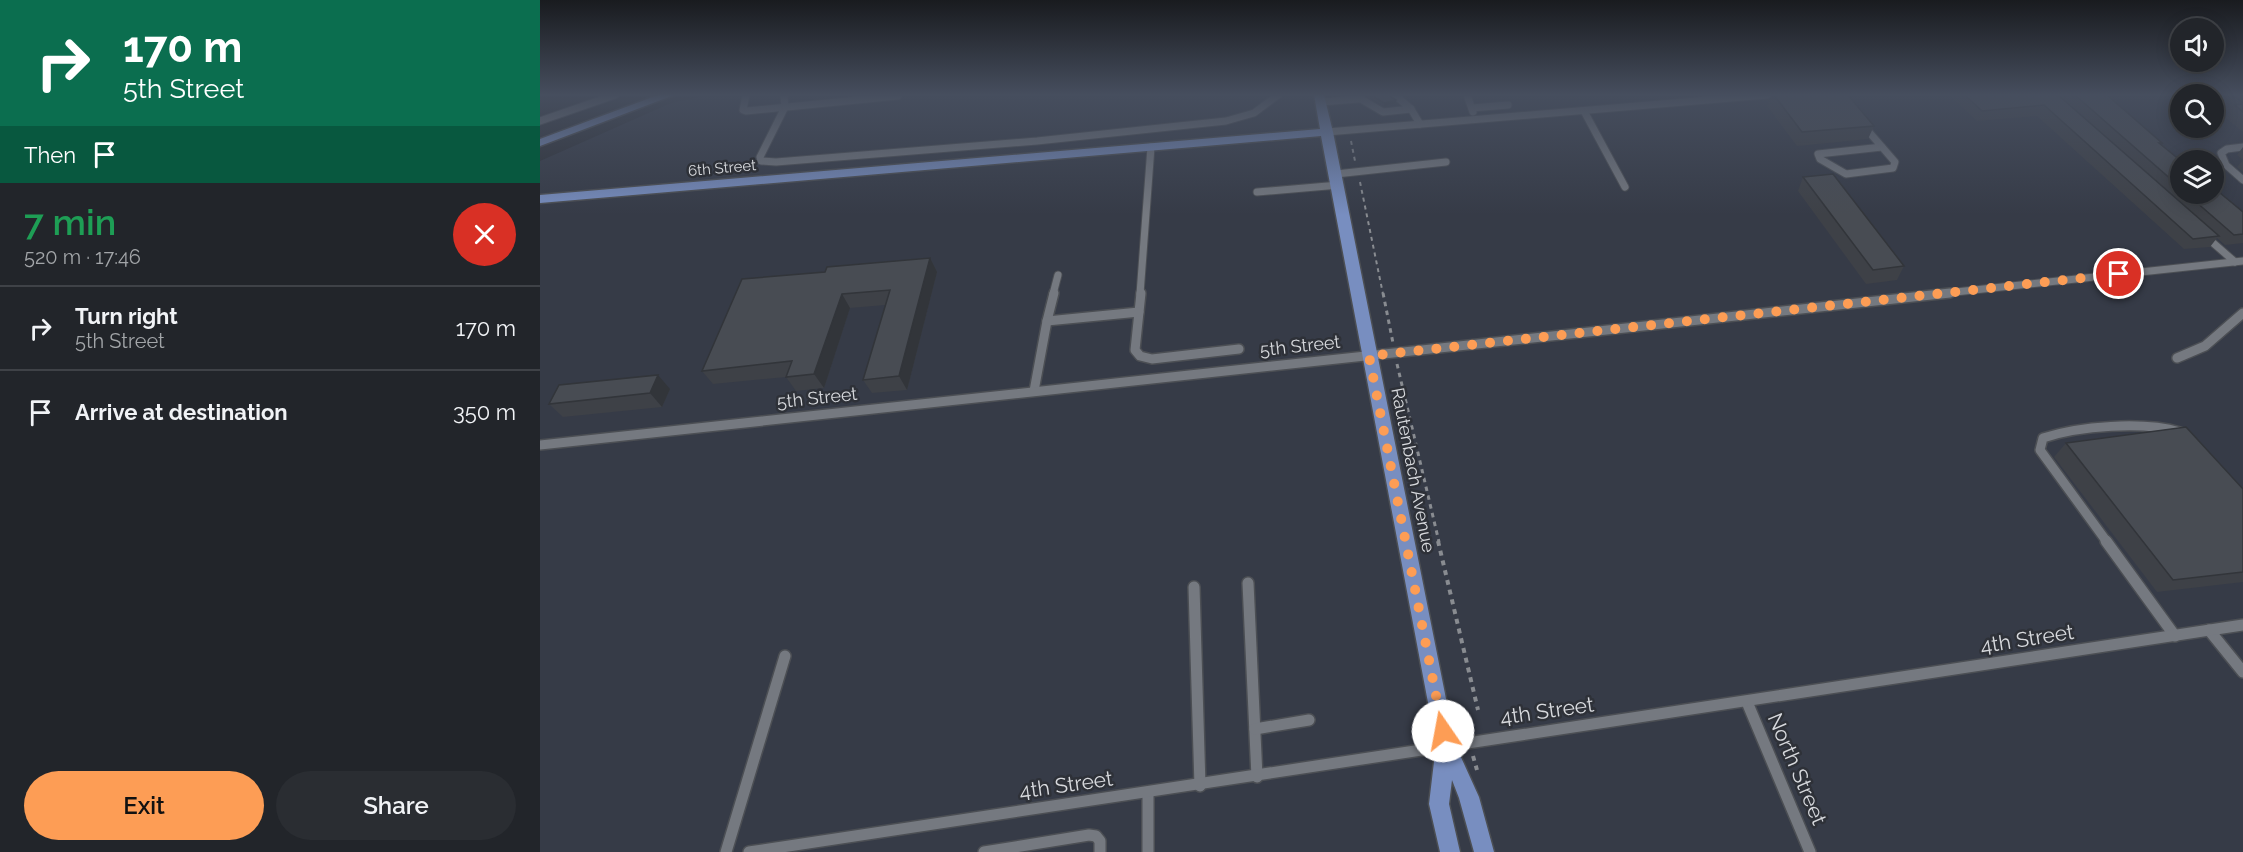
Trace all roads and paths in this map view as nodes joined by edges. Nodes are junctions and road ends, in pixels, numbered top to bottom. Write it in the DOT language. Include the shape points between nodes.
graph roads {
  1 [pos="562,135"];
  2 [pos="771,135"];
  3 [pos="1096,135"];
  4 [pos="1295,135"];
  5 [pos="1328,135"];
  6 [pos="1349,135"];
  7 [pos="1597,135"];
  8 [pos="1871,135"];
  9 [pos="540,143"];
  10 [pos="1151,147"];
  11 [pos="1882,147"];
  12 [pos="2243,147"];
  13 [pos="1446,162"];
  14 [pos="1358,172"];
  15 [pos="1338,179"];
  16 [pos="2243,180"];
  17 [pos="1626,187"];
  18 [pos="1257,192"];
  19 [pos="540,199"];
  20 [pos="2198,228"];
  21 [pos="2239,261"];
  22 [pos="1058,275"];
  23 [pos="1138,312"];
  24 [pos="2243,313"];
  25 [pos="1047,321"];
  26 [pos="1239,349"];
  27 [pos="1395,353"];
  28 [pos="1369,356"];
  29 [pos="2177,358"];
  30 [pos="1034,391"];
  31 [pos="2190,438"];
  32 [pos="540,445"];
  33 [pos="1248,583"];
  34 [pos="1194,587"];
  35 [pos="2243,625"];
  36 [pos="2209,630"];
  37 [pos="2175,636"];
  38 [pos="785,656"];
  39 [pos="2243,672"];
  40 [pos="1748,702"];
  41 [pos="1478,710"];
  42 [pos="1309,720"];
  43 [pos="1255,729"];
  44 [pos="1446,745"];
  45 [pos="1257,777"];
  46 [pos="1200,786"];
  47 [pos="1148,793"];
  48 [pos="726,852"];
  49 [pos="749,852"];
  50 [pos="984,852"];
  51 [pos="1100,852"];
  52 [pos="1148,852"];
  53 [pos="1450,852"];
  54 [pos="1484,852"];
  55 [pos="1810,852"];
  1 -- 9 [label="main road"];
  2 -- 3 [label="lane" via="761,161"];
  4 -- 10 [label="main road, 6th Street"];
  5 -- 15 [label="main road, Rautenbach Avenue"];
  6 -- 14 [label="path"];
  7 -- 17 [label="lane"];
  8 -- 11 [label="lane"];
  10 -- 19 [label="main road, 6th Street"];
  10 -- 23 [label="lane"];
  11 -- 11 [label="lane" via="1895,162 1893,168 1846,174 1818,154"];
  12 -- 16 [label="lane" via="2221,153 2228,167"];
  13 -- 14 [label="lane"];
  14 -- 15 [label="lane"];
  14 -- 27 [label="path"];
  15 -- 18 [label="lane"];
  15 -- 28 [label="main road, Rautenbach Avenue"];
  20 -- 21 [label="lane"];
  21 -- 27 [label="lane, 5th Street"];
  22 -- 25 [label="lane"];
  23 -- 25 [label="lane"];
  23 -- 26 [label="lane" via="1135,350 1142,358"];
  24 -- 29 [label="lane" via="2216,339 2193,354"];
  25 -- 30 [label="lane"];
  27 -- 28 [label="lane, 5th Street"];
  27 -- 41 [label="path"];
  28 -- 30 [label="lane, 5th Street"];
  28 -- 44 [label="main road, Rautenbach Avenue"];
  30 -- 32 [label="lane, 5th Street"];
  31 -- 37 [label="lane" via="2175,429 2156,426 2066,432 2043,438 2040,450"];
  33 -- 43 [label="lane"];
  34 -- 46 [label="lane"];
  35 -- 36 [label="lane, 4th Street"];
  36 -- 37 [label="lane, 4th Street"];
  36 -- 39 [label="lane"];
  37 -- 40 [label="lane, 4th Street"];
  38 -- 48 [label="lane"];
  40 -- 44 [label="lane, 4th Street"];
  40 -- 55 [label="lane, North Street"];
  42 -- 43 [label="lane"];
  43 -- 45 [label="lane"];
  44 -- 45 [label="lane, 4th Street"];
  44 -- 53 [label="main road" via="1439,804"];
  44 -- 54 [label="main road" via="1469,796"];
  45 -- 46 [label="lane, 4th Street"];
  46 -- 47 [label="lane, 4th Street"];
  47 -- 49 [label="lane, 4th Street"];
  47 -- 52 [label="lane"];
  50 -- 51 [label="lane" via="1096,836"];
}
